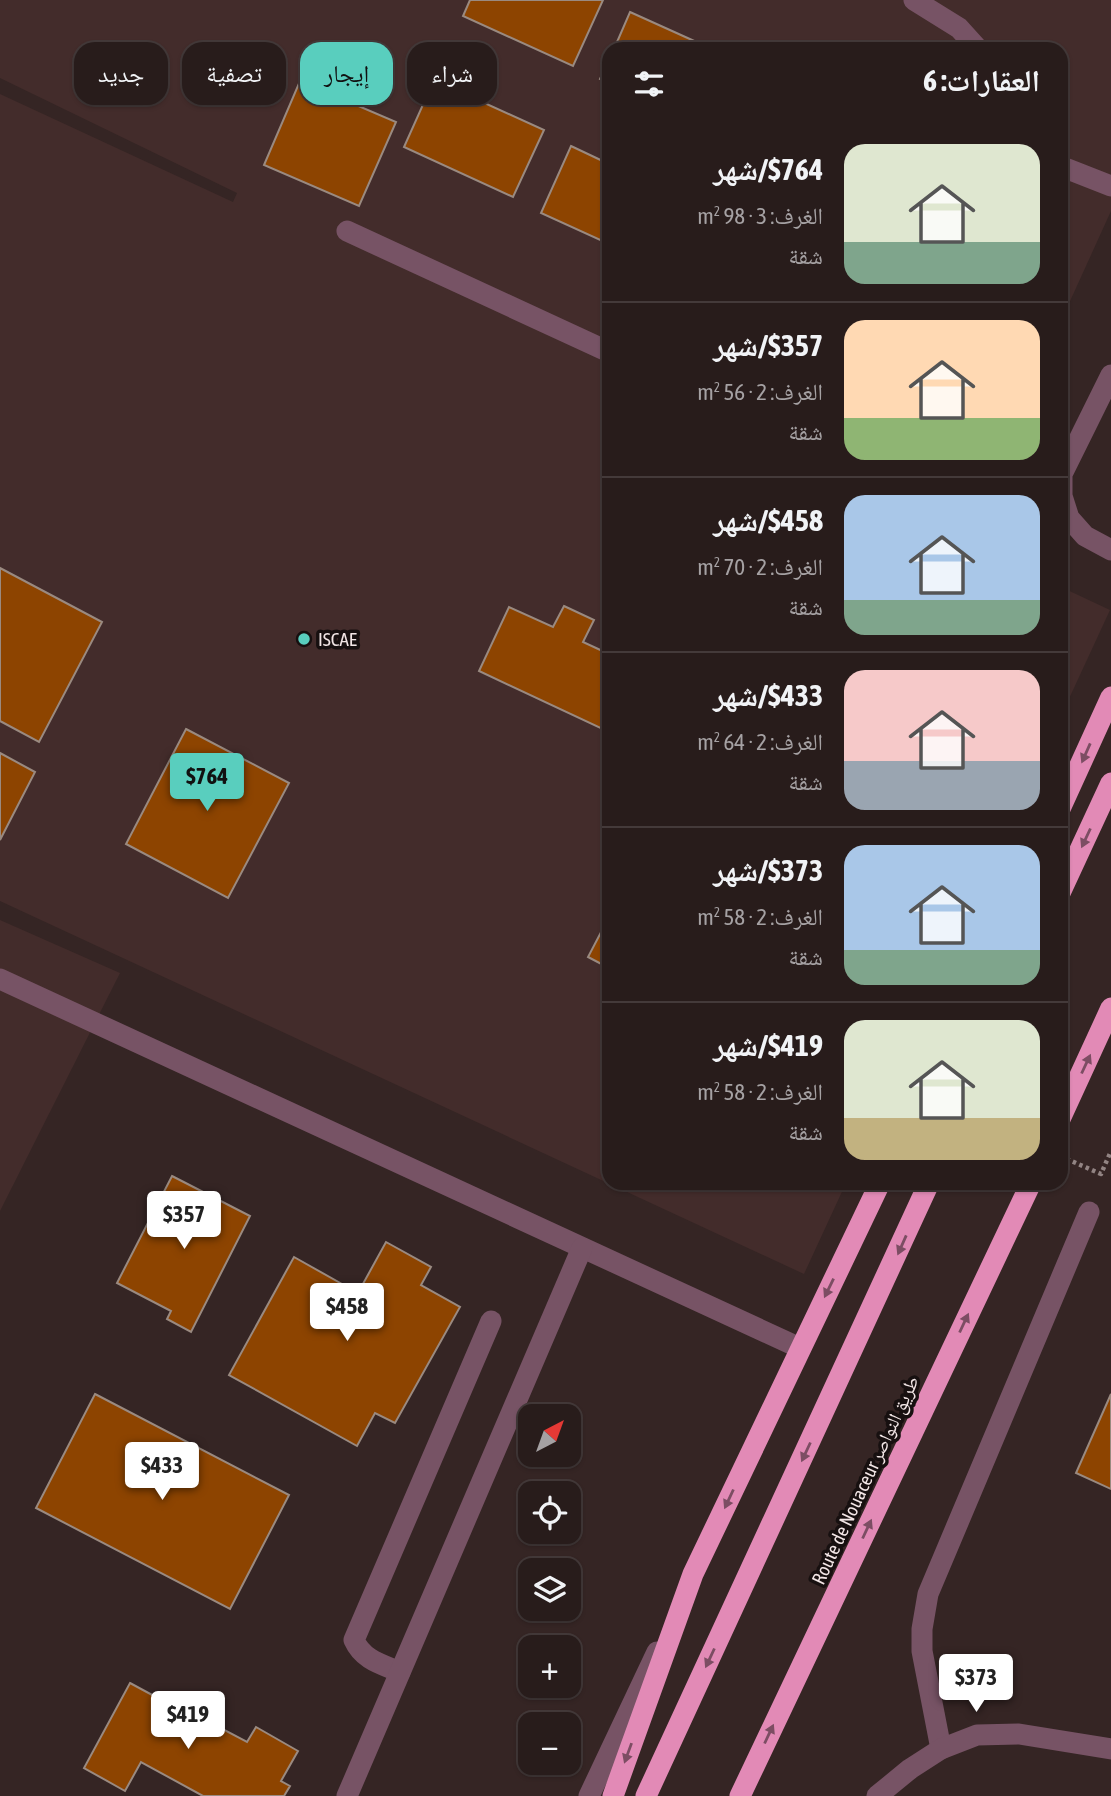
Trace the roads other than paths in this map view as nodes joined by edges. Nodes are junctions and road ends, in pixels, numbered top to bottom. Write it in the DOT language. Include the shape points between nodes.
graph roads {
  1 [pos="914,0"];
  2 [pos="972,42"];
  3 [pos="1068,169"];
  4 [pos="1111,186"];
  5 [pos="347,230"];
  6 [pos="602,349"];
  7 [pos="1111,375"];
  8 [pos="1068,462"];
  9 [pos="1068,515"];
  10 [pos="1111,550"];
  11 [pos="1111,697"];
  12 [pos="1111,783"];
  13 [pos="1068,791"];
  14 [pos="1068,876"];
  15 [pos="0,979"];
  16 [pos="1111,1009"];
  17 [pos="1068,1102"];
  18 [pos="877,1190"];
  19 [pos="926,1190"];
  20 [pos="1028,1190"];
  21 [pos="1089,1212"];
  22 [pos="582,1248"];
  23 [pos="491,1321"];
  24 [pos="800,1348"];
  25 [pos="693,1574"];
  26 [pos="400,1672"];
  27 [pos="941,1749"];
  28 [pos="1111,1749"];
  29 [pos="347,1796"];
  30 [pos="589,1796"];
  31 [pos="613,1796"];
  32 [pos="646,1796"];
  33 [pos="740,1796"];
  34 [pos="877,1796"];
  1 -- 2 [label="street" via="959,28"];
  3 -- 4 [label="street"];
  5 -- 6 [label="street"];
  7 -- 8 [label="street"];
  9 -- 10 [label="street" via="1085,536"];
  11 -- 13 [label="highway, one-way"];
  12 -- 14 [label="highway, one-way"];
  15 -- 22 [label="street"];
  17 -- 16 [label="highway, one-way"];
  18 -- 24 [label="highway, one-way"];
  19 -- 32 [label="highway, one-way"];
  33 -- 20 [label="highway, Route de Nouaceur طريق النواصر, one-way"];
  21 -- 27 [label="street" via="929,1594 922,1651"];
  22 -- 24 [label="street"];
  22 -- 26 [label="street"];
  23 -- 26 [label="street" via="354,1640 369,1660"];
  24 -- 25 [label="highway, one-way"];
  25 -- 30 [label="street"];
  25 -- 31 [label="highway, one-way"];
  26 -- 29 [label="street"];
  27 -- 28 [label="street" via="976,1735 1018,1734"];
  27 -- 34 [label="street"];
}
